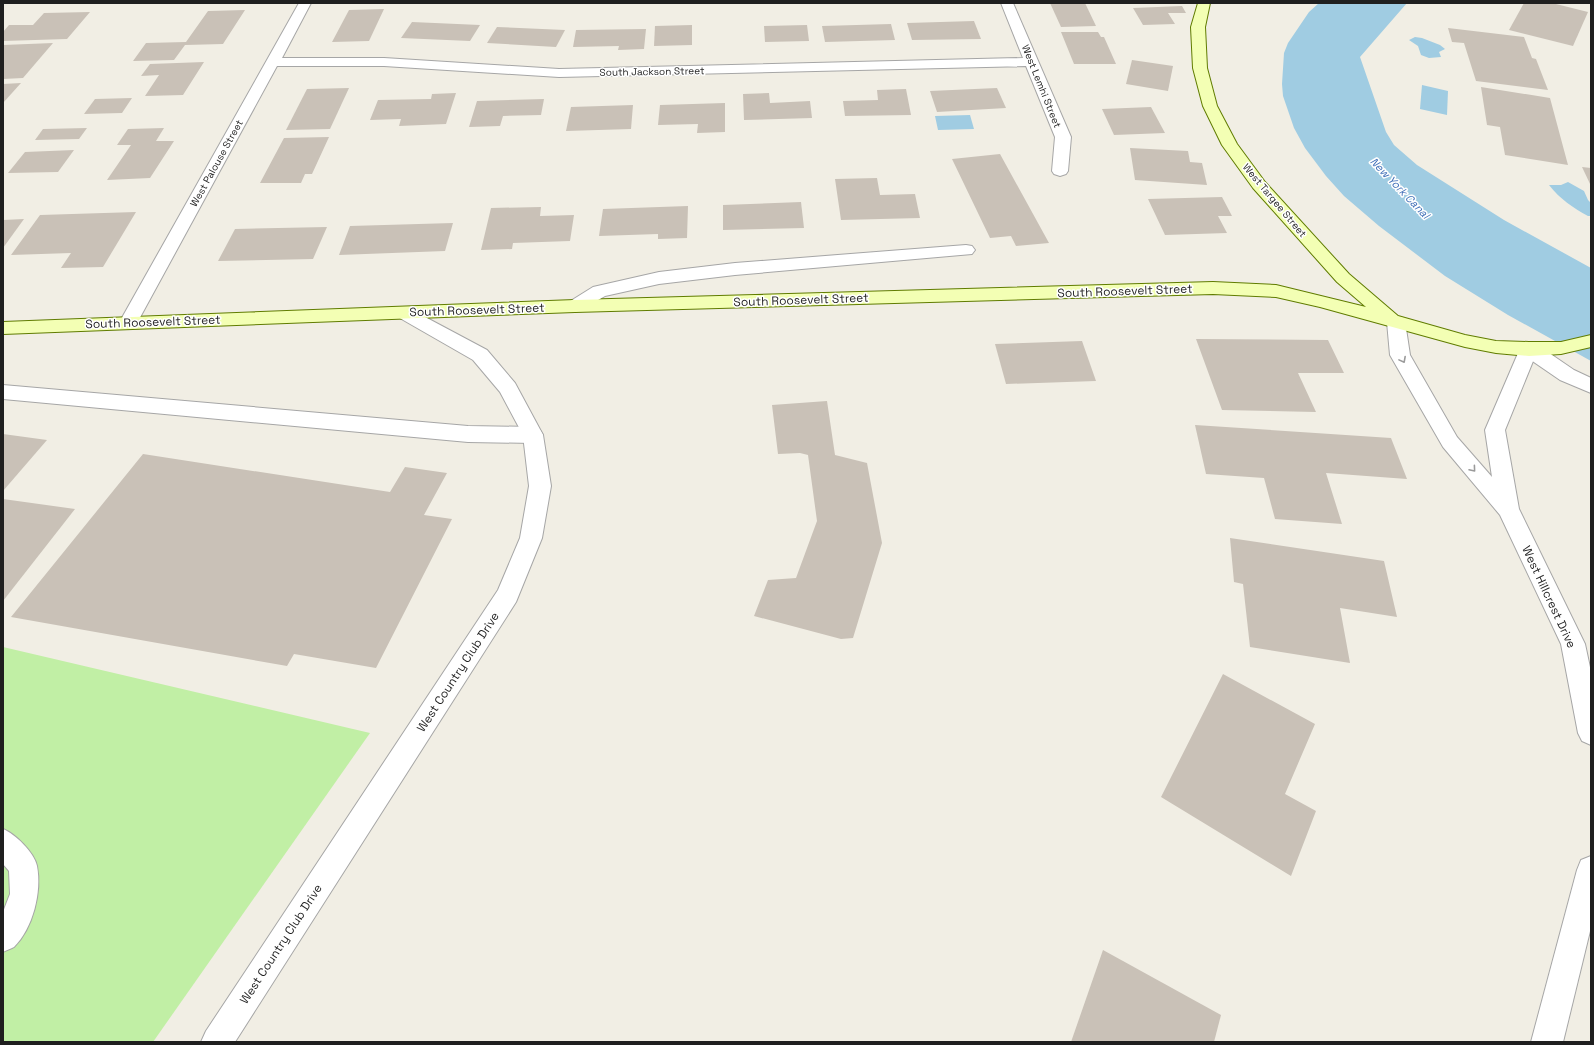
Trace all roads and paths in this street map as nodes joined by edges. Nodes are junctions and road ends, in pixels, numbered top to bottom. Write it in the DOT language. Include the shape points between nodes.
graph roads {
  1 [pos="305,3"];
  2 [pos="1007,3"];
  3 [pos="1204,3"];
  4 [pos="272,62"];
  5 [pos="1032,62"];
  6 [pos="1060,171"];
  7 [pos="966,250"];
  8 [pos="575,306"];
  9 [pos="404,312"];
  10 [pos="1396,322"];
  11 [pos="128,323"];
  12 [pos="3,328"];
  13 [pos="1591,341"];
  14 [pos="1529,349"];
  15 [pos="1591,386"];
  16 [pos="3,392"];
  17 [pos="533,435"];
  18 [pos="1508,510"];
  19 [pos="1591,734"];
  20 [pos="3,843"];
  21 [pos="1591,870"];
  22 [pos="3,937"];
  23 [pos="217,1042"];
  24 [pos="1547,1042"];
  1 -- 4 [label="street, West Palouse Street"];
  2 -- 5 [label="street, West Lemhi Street"];
  3 -- 10 [label="street, West Targee Street" via="1198,27 1200,68 1210,106 1230,145 1259,185 1343,278"];
  4 -- 5 [label="street, South Jackson Street" via="384,62 559,73"];
  4 -- 11 [label="street, West Palouse Street"];
  5 -- 6 [label="street, West Lemhi Street" via="1062,137"];
  7 -- 8 [label="street" via="735,269 659,278 599,292"];
  8 -- 9 [label="street, South Roosevelt Street"];
  8 -- 10 [label="street, South Roosevelt Street" via="1213,288 1276,291"];
  9 -- 11 [label="street, South Roosevelt Street"];
  9 -- 17 [label="street, West Country Club Drive" via="480,355 508,388"];
  10 -- 14 [label="street, South Roosevelt Street" via="1465,341 1496,347"];
  10 -- 18 [label="street, West Hillcrest Drive, one-way" via="1400,355 1450,442"];
  11 -- 12 [label="street, South Roosevelt Street"];
  13 -- 14 [label="street, South Roosevelt Street" via="1561,348"];
  14 -- 15 [label="street" via="1567,375"];
  14 -- 18 [label="street, West Hillcrest Drive" via="1494,430"];
  16 -- 17 [label="street" via="468,434"];
  17 -- 23 [label="street, West Country Club Drive" via="540,486 531,538 508,595"];
  18 -- 19 [label="street, West Hillcrest Drive" via="1572,644"];
  20 -- 22 [label="street" via="23,866 24,894 16,919"];
  21 -- 24 [label="street"];
}
